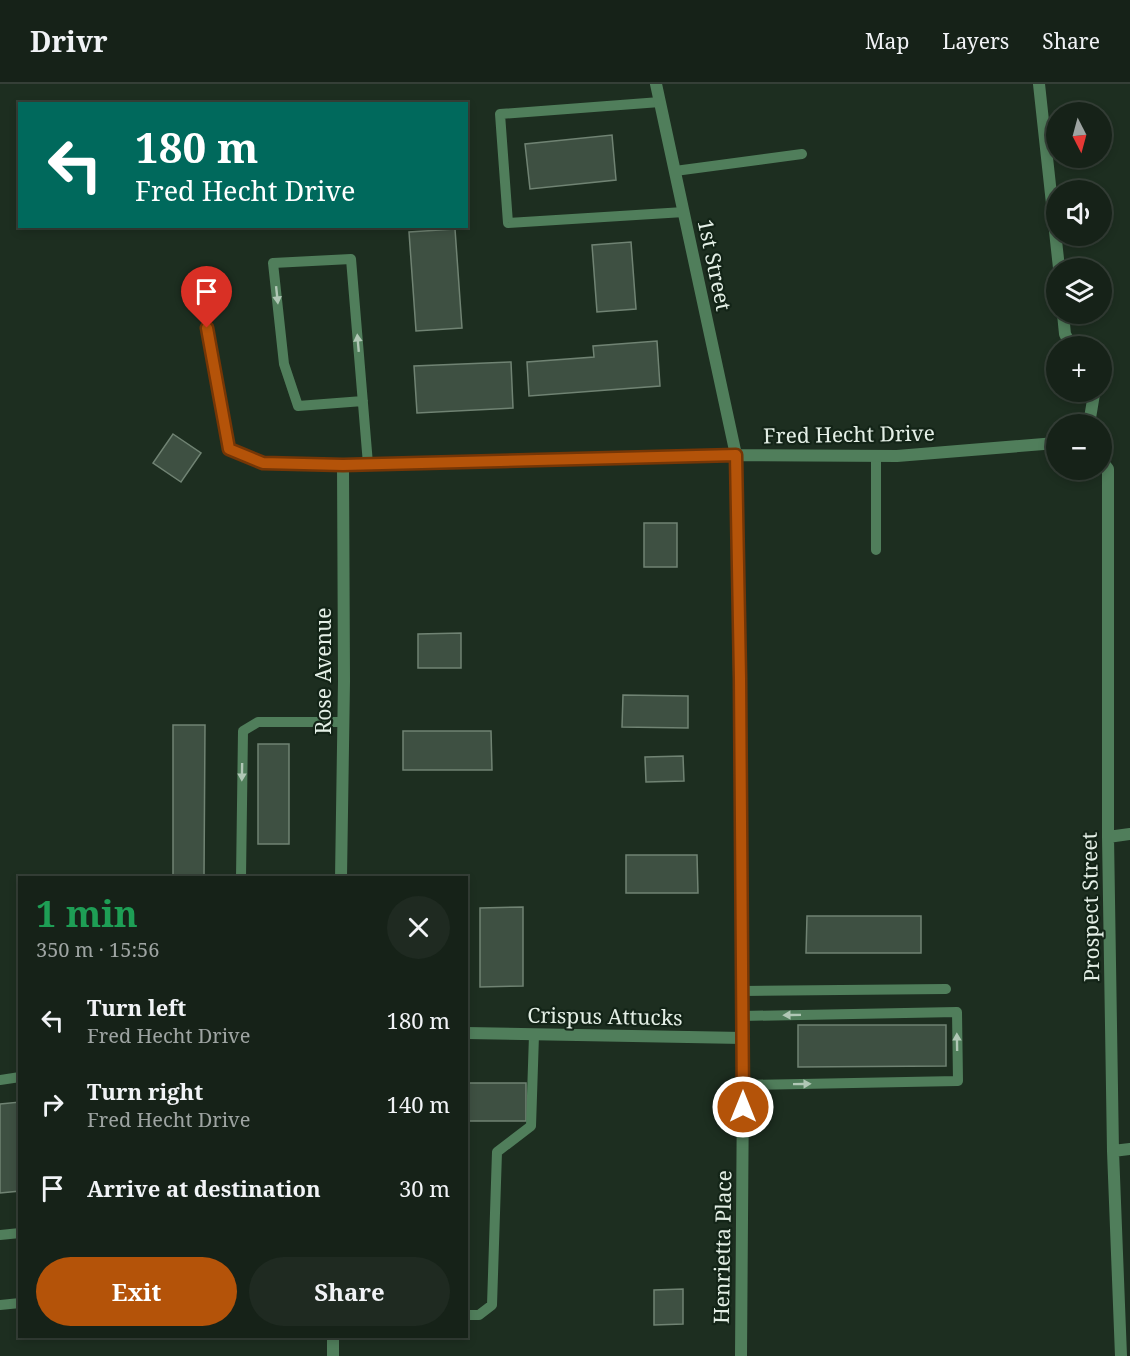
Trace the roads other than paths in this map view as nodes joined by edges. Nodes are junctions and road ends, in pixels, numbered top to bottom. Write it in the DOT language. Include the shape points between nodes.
graph roads {
  1 [pos="656,84"];
  2 [pos="1039,84"];
  3 [pos="660,102"];
  4 [pos="802,154"];
  5 [pos="675,171"];
  6 [pos="684,212"];
  7 [pos="1058,258"];
  8 [pos="207,328"];
  9 [pos="363,401"];
  10 [pos="1046,444"];
  11 [pos="736,455"];
  12 [pos="876,456"];
  13 [pos="368,464"];
  14 [pos="343,465"];
  15 [pos="1108,480"];
  16 [pos="876,550"];
  17 [pos="343,722"];
  18 [pos="1130,834"];
  19 [pos="1108,837"];
  20 [pos="241,876"];
  21 [pos="341,876"];
  22 [pos="946,989"];
  23 [pos="742,991"];
  24 [pos="742,1016"];
  25 [pos="468,1033"];
  26 [pos="534,1035"];
  27 [pos="743,1038"];
  28 [pos="18,1077"];
  29 [pos="0,1080"];
  30 [pos="743,1085"];
  31 [pos="1130,1149"];
  32 [pos="1113,1150"];
  33 [pos="18,1233"];
  34 [pos="0,1235"];
  35 [pos="18,1303"];
  36 [pos="0,1305"];
  37 [pos="468,1315"];
  38 [pos="333,1338"];
  39 [pos="333,1356"];
  40 [pos="741,1356"];
  41 [pos="1121,1356"];
  1 -- 3 [label="street, 1st Street"];
  2 -- 7 [label="street"];
  3 -- 5 [label="street, 1st Street"];
  3 -- 6 [label="lane" via="500,114 508,223"];
  4 -- 5 [label="lane"];
  5 -- 6 [label="street, 1st Street"];
  6 -- 11 [label="street, 1st Street"];
  8 -- 14 [label="street, Fred Hecht Drive" via="229,449 263,463"];
  9 -- 9 [label="lane, one-way" via="351,259 273,263 285,364 298,406"];
  9 -- 13 [label="lane"];
  10 -- 12 [label="street, Fred Hecht Drive"];
  11 -- 12 [label="street, Fred Hecht Drive"];
  11 -- 13 [label="street, Fred Hecht Drive"];
  11 -- 23 [label="street, Henrietta Place"];
  12 -- 16 [label="lane"];
  13 -- 14 [label="street, Fred Hecht Drive"];
  14 -- 17 [label="street, Rose Avenue"];
  15 -- 19 [label="street, Prospect Street"];
  17 -- 20 [label="lane, one-way" via="258,722 243,731"];
  17 -- 21 [label="street, Rose Avenue"];
  18 -- 19 [label="street"];
  19 -- 32 [label="street, Prospect Street"];
  22 -- 23 [label="lane"];
  23 -- 24 [label="street, Henrietta Place"];
  24 -- 27 [label="street, Henrietta Place"];
  30 -- 24 [label="lane, one-way" via="958,1081 957,1012"];
  25 -- 26 [label="street, Crispus Attucks"];
  26 -- 27 [label="street, Crispus Attucks"];
  26 -- 37 [label="lane" via="531,1126 497,1152 492,1305 479,1315"];
  27 -- 30 [label="street, Henrietta Place"];
  28 -- 29 [label="lane"];
  30 -- 40 [label="street, Henrietta Place"];
  31 -- 32 [label="street"];
  32 -- 41 [label="street, Prospect Street"];
  33 -- 34 [label="lane"];
  35 -- 36 [label="lane"];
  38 -- 39 [label="street"];
}
